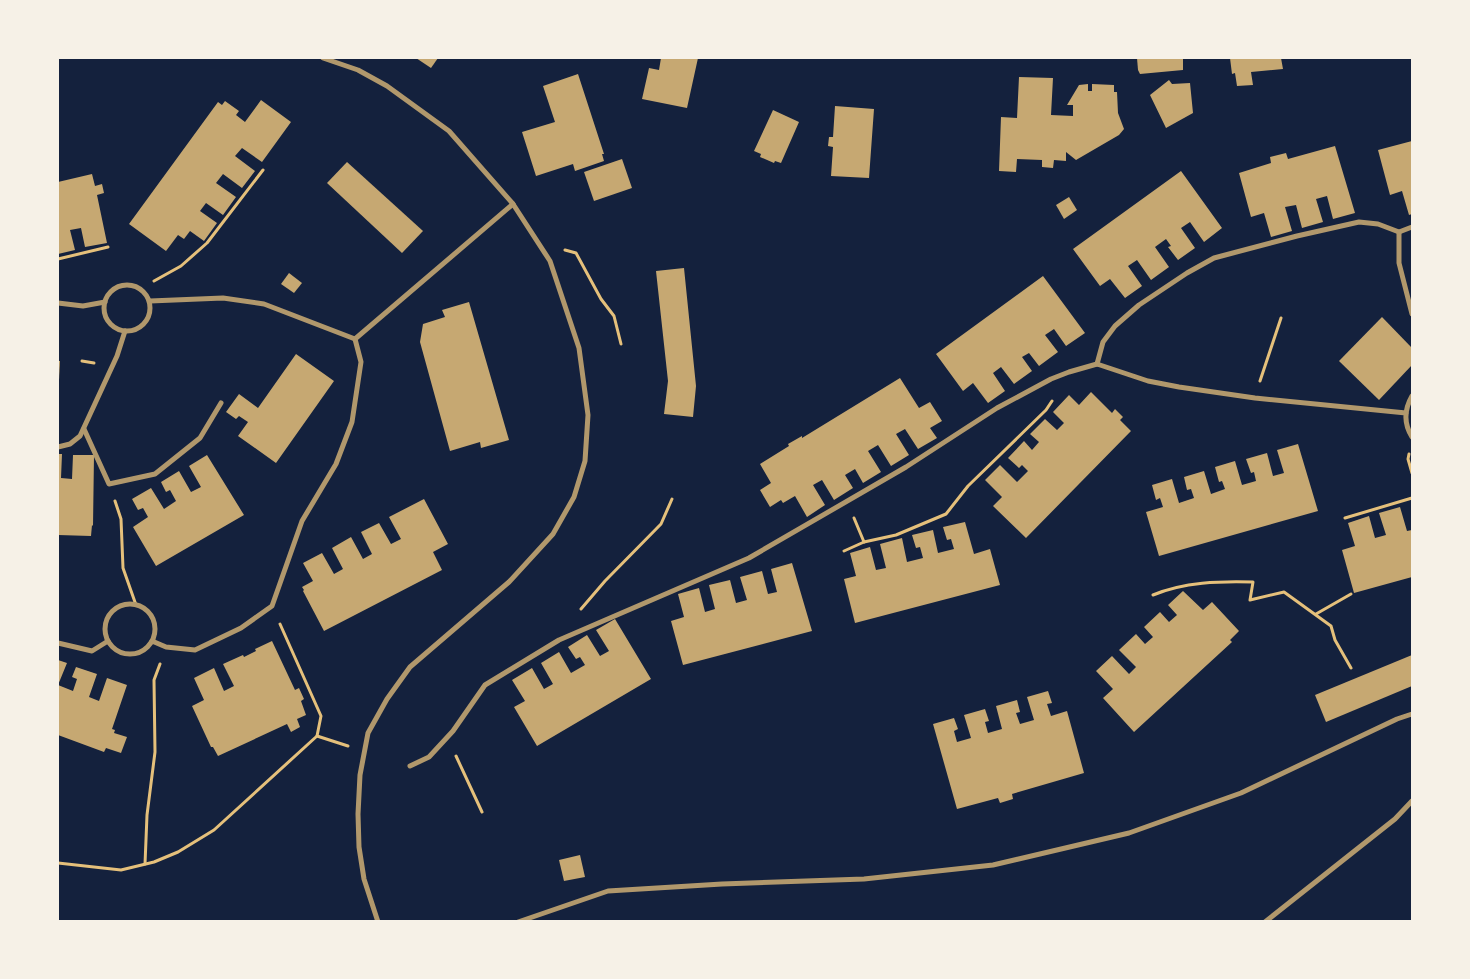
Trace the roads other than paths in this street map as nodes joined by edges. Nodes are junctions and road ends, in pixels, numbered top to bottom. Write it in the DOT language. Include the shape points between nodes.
graph roads {
  1 [pos="323,58"];
  2 [pos="513,204"];
  3 [pos="1412,227"];
  4 [pos="1399,232"];
  5 [pos="150,301"];
  6 [pos="105,302"];
  7 [pos="58,303"];
  8 [pos="1412,314"];
  9 [pos="125,331"];
  10 [pos="355,339"];
  11 [pos="1097,364"];
  12 [pos="1412,396"];
  13 [pos="221,403"];
  14 [pos="1406,413"];
  15 [pos="84,429"];
  16 [pos="1412,438"];
  17 [pos="58,447"];
  18 [pos="108,640"];
  19 [pos="152,642"];
  20 [pos="58,643"];
  21 [pos="1412,714"];
  22 [pos="410,766"];
  23 [pos="1412,801"];
  24 [pos="378,922"];
  25 [pos="518,922"];
  26 [pos="1265,922"];
  1 -- 2 [label="street" via="358,70 387,86 449,131"];
  2 -- 10 [label="street"];
  2 -- 24 [label="street" via="550,261 579,348 588,415 585,461 574,497 553,534 509,582 410,667 368,733 360,775 359,839 364,879"];
  3 -- 4 [label="street"];
  4 -- 8 [label="street" via="1399,263"];
  4 -- 11 [label="street" via="1378,224 1359,222 1214,258 1139,305 1115,326 1104,342"];
  5 -- 6 [label="street" via="141,289 127,284 119,286"];
  5 -- 9 [label="street" via="146,323"];
  5 -- 10 [label="street" via="223,298 264,304"];
  6 -- 7 [label="street" via="83,306"];
  6 -- 9 [label="street" via="106,317 117,329"];
  9 -- 15 [label="street"];
  10 -- 19 [label="street" via="361,362 352,422 336,464 302,521 272,606 234,632 196,650"];
  11 -- 14 [label="street" via="1148,381 1254,398"];
  11 -- 22 [label="street" via="1051,379 997,408 906,467 749,558 559,640 485,685 453,731 429,757"];
  12 -- 14 [label="street"];
  13 -- 15 [label="street" via="200,438 155,474 109,484"];
  14 -- 16 [label="street" via="1406,425"];
  15 -- 17 [label="street" via="70,444"];
  18 -- 19 [label="street" via="119,652 126,654 141,652"];
  18 -- 19 [label="street" via="106,624 109,616 122,606 136,606 147,610 152,617 155,625"];
  18 -- 20 [label="street" via="92,651"];
  21 -- 25 [label="street" via="1241,793 1129,833 1003,863 864,880 608,891"];
  23 -- 26 [label="street" via="1395,819"];
}
